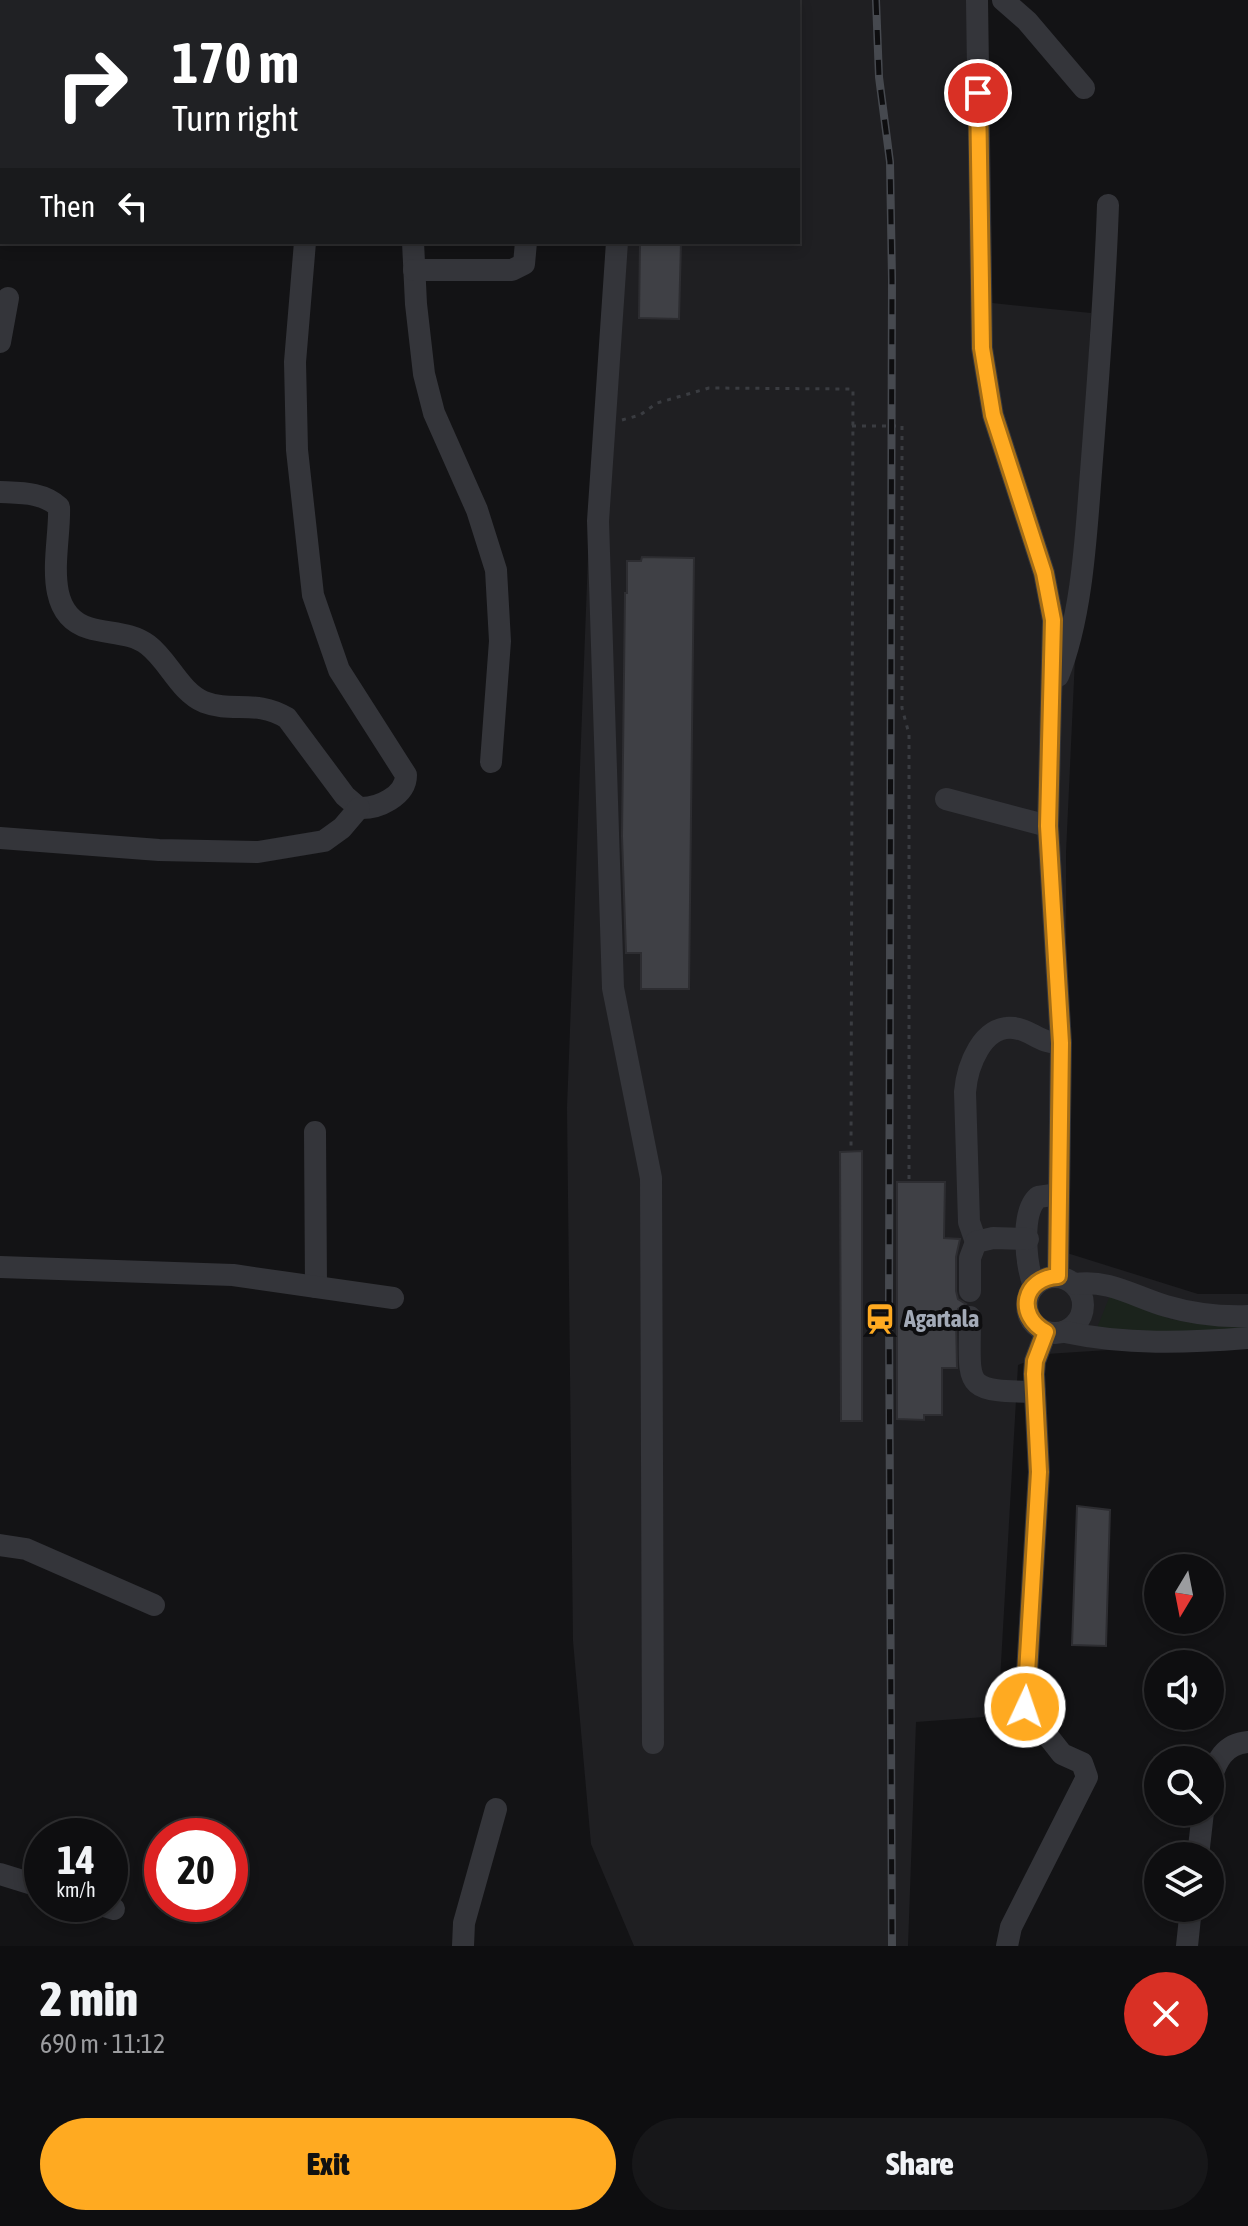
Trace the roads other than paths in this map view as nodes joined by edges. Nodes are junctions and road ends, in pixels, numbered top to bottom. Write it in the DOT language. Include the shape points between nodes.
graph roads {
  1 [pos="977,0"];
  2 [pos="1003,0"];
  3 [pos="1084,88"];
  4 [pos="1108,205"];
  5 [pos="305,244"];
  6 [pos="413,244"];
  7 [pos="526,244"];
  8 [pos="617,244"];
  9 [pos="414,270"];
  10 [pos="8,298"];
  11 [pos="0,342"];
  12 [pos="0,492"];
  13 [pos="1052,690"];
  14 [pos="491,762"];
  15 [pos="946,799"];
  16 [pos="359,808"];
  17 [pos="1048,826"];
  18 [pos="0,838"];
  19 [pos="1061,1043"];
  20 [pos="315,1132"];
  21 [pos="1059,1194"];
  22 [pos="1028,1239"];
  23 [pos="976,1242"];
  24 [pos="0,1267"];
  25 [pos="1067,1280"];
  26 [pos="1034,1286"];
  27 [pos="316,1287"];
  28 [pos="970,1291"];
  29 [pos="393,1298"];
  30 [pos="1248,1316"];
  31 [pos="970,1317"];
  32 [pos="1055,1332"];
  33 [pos="1248,1338"];
  34 [pos="1035,1392"];
  35 [pos="0,1545"];
  36 [pos="154,1605"];
  37 [pos="1248,1742"];
  38 [pos="653,1743"];
  39 [pos="1224,1752"];
  40 [pos="496,1809"];
  41 [pos="0,1874"];
  42 [pos="24,1881"];
  43 [pos="1190,1922"];
  44 [pos="463,1946"];
  45 [pos="1007,1946"];
  46 [pos="1187,1946"];
  1 -- 13 [label="street" via="982,348 993,415 1044,573 1053,620"];
  2 -- 3 [label="street"];
  4 -- 13 [label="street" via="1087,532 1071,635"];
  5 -- 16 [label="street" via="295,362 297,450 313,595 339,670 406,779 397,794 372,808"];
  6 -- 9 [label="street"];
  7 -- 9 [label="street" via="524,264 512,270"];
  8 -- 38 [label="street" via="598,521 613,988 651,1178"];
  9 -- 14 [label="street" via="424,374 434,413 477,510 496,570 500,641"];
  10 -- 11 [label="street"];
  12 -- 16 [label="street" via="40,496 59,507 54,581 66,611 79,624 137,637 202,701 275,710"];
  13 -- 17 [label="street"];
  15 -- 17 [label="street"];
  16 -- 18 [label="street" via="324,841 258,852"];
  17 -- 19 [label="street"];
  19 -- 21 [label="street"];
  19 -- 23 [label="street" via="1004,1028 975,1054 965,1092 969,1222"];
  20 -- 27 [label="street"];
  21 -- 22 [label="street" via="1046,1194 1032,1203"];
  21 -- 25 [label="street"];
  22 -- 23 [label="street"];
  22 -- 26 [label="street"];
  23 -- 28 [label="street" via="970,1258"];
  24 -- 27 [label="street" via="233,1275"];
  25 -- 26 [label="street" via="1041,1280"];
  25 -- 30 [label="street" via="1113,1286 1187,1312"];
  25 -- 32 [label="street" via="1081,1292 1083,1311 1080,1320"];
  26 -- 32 [label="street" via="1026,1302 1031,1320"];
  27 -- 29 [label="street"];
  31 -- 34 [label="street" via="970,1369 979,1386"];
  32 -- 33 [label="street" via="1149,1342"];
  32 -- 34 [label="street" via="1035,1361"];
  34 -- 45 [label="street" via="1039,1472 1025,1707 1062,1754 1082,1763 1087,1777 1011,1927"];
  35 -- 36 [label="street" via="26,1549"];
  37 -- 39 [label="street"];
  40 -- 44 [label="street" via="464,1923"];
  41 -- 42 [label="street"];
  43 -- 46 [label="street"];
}
